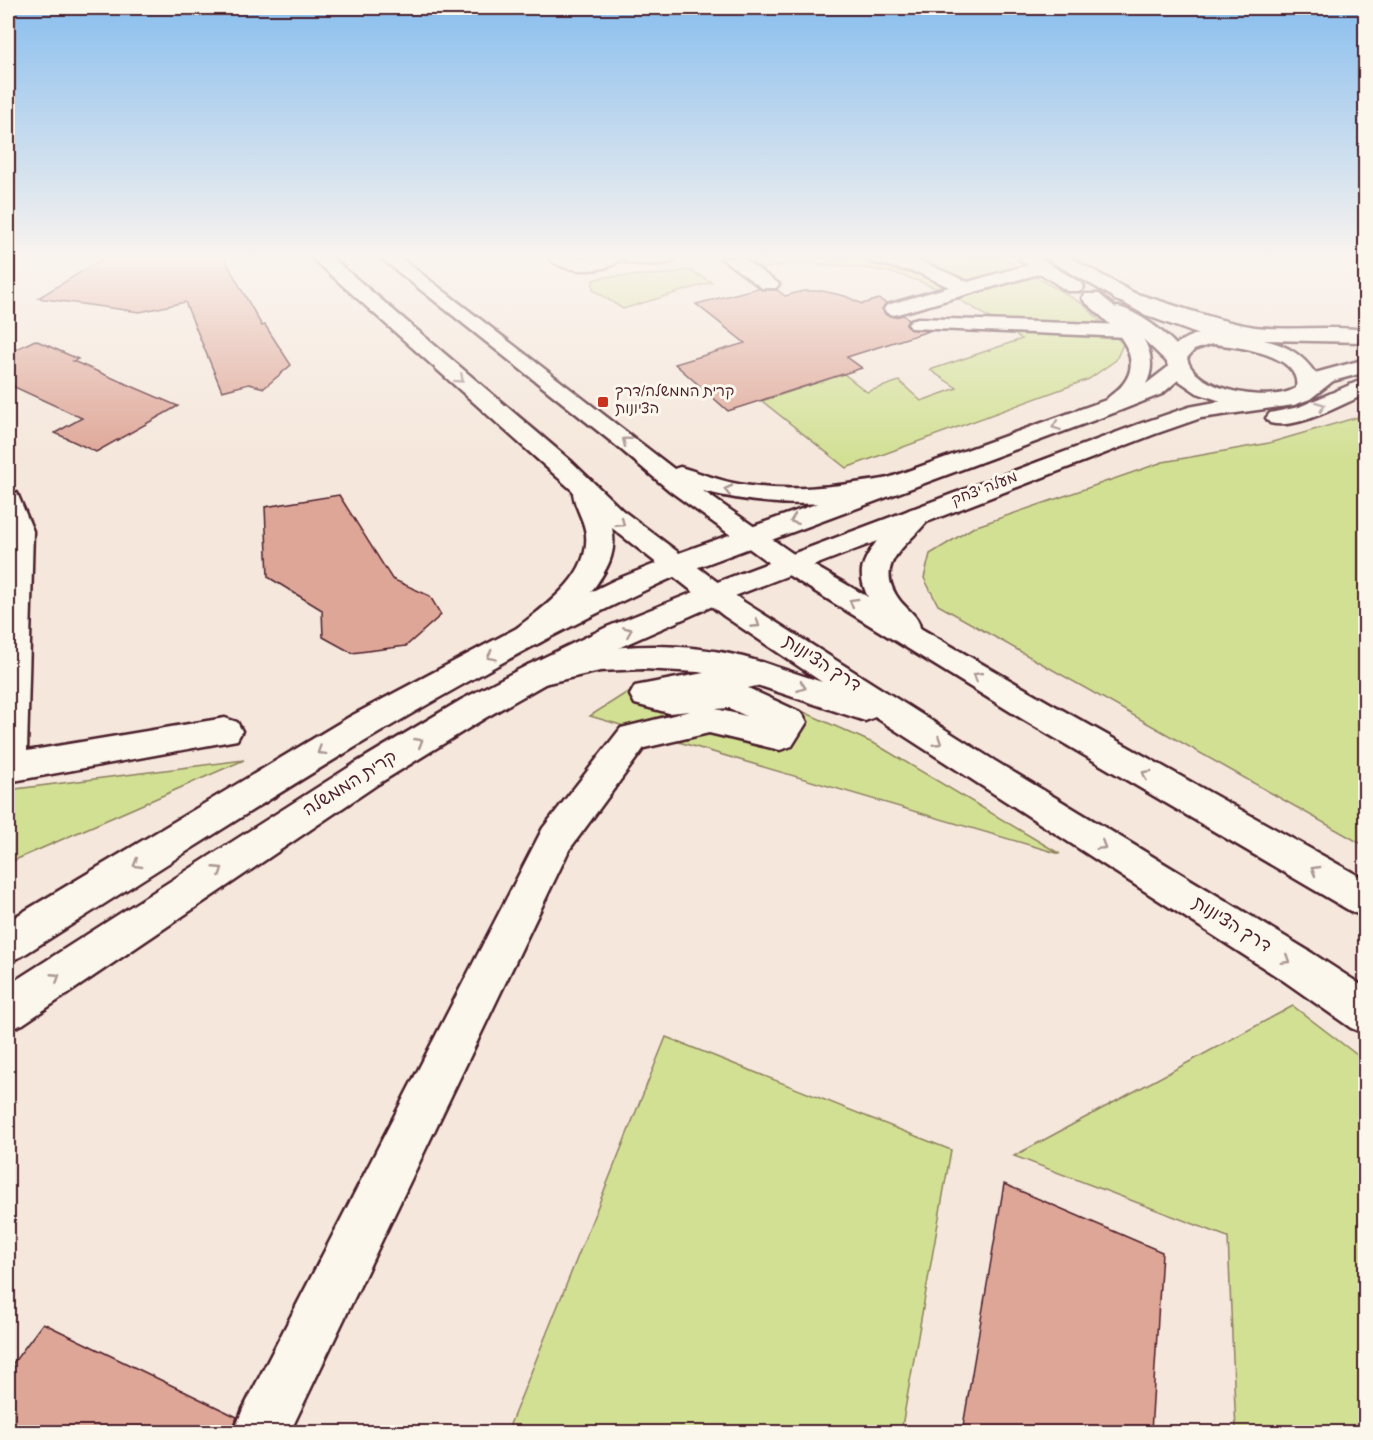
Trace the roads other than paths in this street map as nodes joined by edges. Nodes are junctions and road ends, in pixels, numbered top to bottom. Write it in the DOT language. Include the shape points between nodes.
graph roads {
  1 [pos="398,325"];
  2 [pos="477,325"];
  3 [pos="954,325"];
  4 [pos="1121,325"];
  5 [pos="1141,325"];
  6 [pos="1191,325"];
  7 [pos="1219,325"];
  8 [pos="1127,331"];
  9 [pos="1364,335"];
  10 [pos="1229,339"];
  11 [pos="1260,345"];
  12 [pos="1178,363"];
  13 [pos="1365,365"];
  14 [pos="1365,385"];
  15 [pos="1306,390"];
  16 [pos="1262,402"];
  17 [pos="1111,406"];
  18 [pos="1119,439"];
  19 [pos="656,466"];
  20 [pos="581,486"];
  21 [pos="890,486"];
  22 [pos="8,499"];
  23 [pos="918,516"];
  24 [pos="748,537"];
  25 [pos="790,564"];
  26 [pos="675,565"];
  27 [pos="714,594"];
  28 [pos="528,636"];
  29 [pos="922,643"];
  30 [pos="539,673"];
  31 [pos="762,674"];
  32 [pos="910,723"];
  33 [pos="225,731"];
  34 [pos="8,767"];
  35 [pos="1365,900"];
  36 [pos="65,908"];
  37 [pos="8,932"];
  38 [pos="8,943"];
  39 [pos="8,1009"];
  40 [pos="1365,1013"];
  41 [pos="263,1429"];
  1 -- 20 [label="main road, דרך הציונות, one-way"];
  19 -- 2 [label="main road, one-way"];
  3 -- 8 [label="main road"];
  4 -- 8 [label="main road"];
  5 -- 12 [label="main road" via="1164,344"];
  6 -- 10 [label="main road"];
  7 -- 9 [label="main road" via="1290,336"];
  8 -- 17 [label="main road" via="1140,350 1140,374 1133,387"];
  9 -- 11 [label="main road" via="1298,347"];
  10 -- 11 [label="main road"];
  10 -- 12 [label="main road, מעלה יצחק" via="1197,340 1178,350"];
  11 -- 15 [label="main road" via="1299,366 1308,381"];
  12 -- 16 [label="main road" via="1189,378 1212,390"];
  12 -- 17 [label="main road, מעלה יצחק" via="1154,389"];
  13 -- 15 [label="main road" via="1325,376"];
  18 -- 14 [label="main road, one-way" via="1306,412"];
  15 -- 16 [label="main road, מעלה יצחק" via="1297,397"];
  16 -- 18 [label="main road, מעלה יצחק" via="1197,412"];
  17 -- 21 [label="main road, מעלה יצחק, one-way"];
  18 -- 23 [label="main road, מעלה יצחק"];
  21 -- 19 [label="main road, one-way" via="832,495 759,496 699,482"];
  19 -- 24 [label="main road"];
  20 -- 26 [label="main road, דרך הציונות, one-way"];
  20 -- 28 [label="main road" via="597,519 600,542 596,560 561,609"];
  21 -- 24 [label="main road, מעלה יצחק, one-way"];
  22 -- 34 [label="main road" via="20,531"];
  23 -- 25 [label="main road, מעלה יצחק"];
  23 -- 29 [label="main road" via="888,543 874,580 883,600"];
  24 -- 25 [label="main road"];
  24 -- 26 [label="main road, מעלה יצחק"];
  25 -- 27 [label="main road, מעלה יצחק"];
  29 -- 25 [label="main road, one-way"];
  26 -- 27 [label="main road, דרך הציונות"];
  26 -- 28 [label="main road"];
  30 -- 27 [label="main road, קרית הממשלה, one-way"];
  27 -- 32 [label="main road, דרך הציונות, one-way"];
  28 -- 36 [label="main road, one-way" via="363,725"];
  35 -- 29 [label="main road, one-way"];
  30 -- 31 [label="main road" via="600,660 643,658 698,661"];
  39 -- 30 [label="main road, קרית הממשלה, one-way" via="366,774"];
  31 -- 32 [label="main road, one-way"];
  31 -- 41 [label="main road" via="646,695 669,701 732,695 790,722 780,737 709,720 633,737 556,839"];
  32 -- 40 [label="main road, דרך הציונות, one-way"];
  33 -- 34 [label="main road"];
  36 -- 37 [label="main road"];
  36 -- 38 [label="main road"];
}
